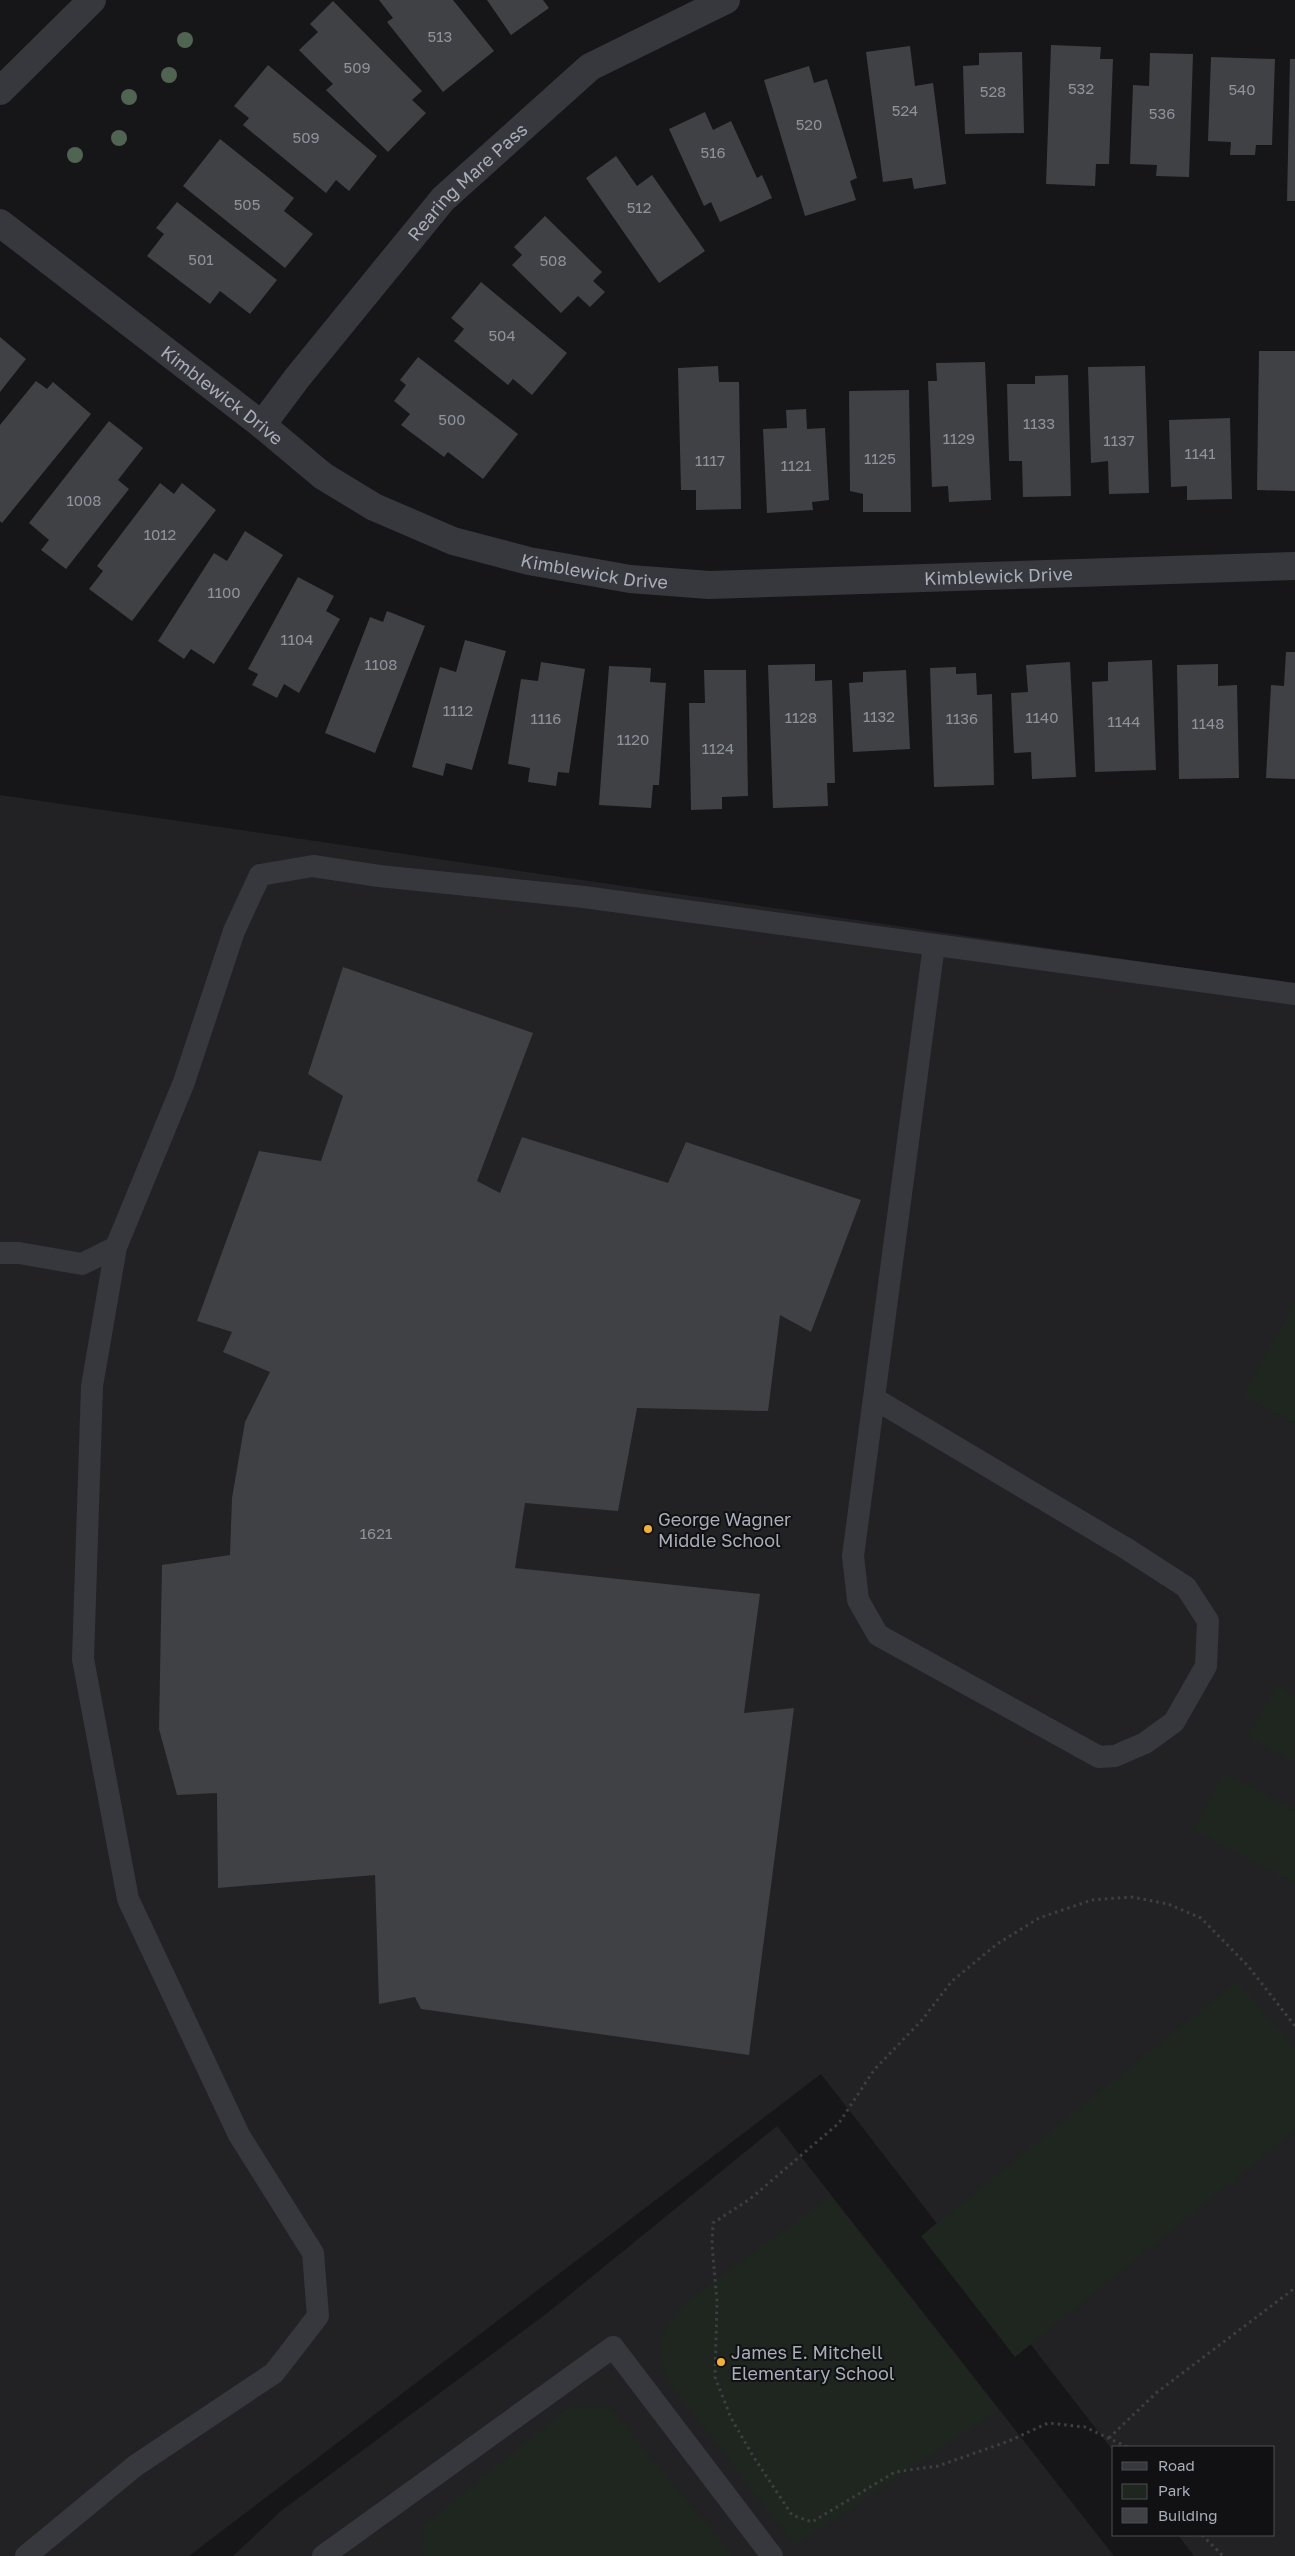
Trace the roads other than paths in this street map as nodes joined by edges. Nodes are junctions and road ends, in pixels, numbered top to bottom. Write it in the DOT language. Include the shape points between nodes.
graph roads {
  1 [pos="92,0"];
  2 [pos="726,0"];
  3 [pos="0,92"];
  4 [pos="0,223"];
  5 [pos="262,425"];
  6 [pos="1295,566"];
  7 [pos="934,945"];
  8 [pos="1295,994"];
  9 [pos="116,1247"];
  10 [pos="0,1253"];
  11 [pos="875,1399"];
  12 [pos="26,2556"];
  13 [pos="323,2556"];
  14 [pos="772,2556"];
  1 -- 3 [label="street"];
  2 -- 5 [label="street, Rearing Mare Pass" via="590,68 442,199"];
  4 -- 5 [label="street, Kimblewick Drive"];
  5 -- 6 [label="street, Kimblewick Drive" via="323,476 365,502 453,541 529,561 630,579 709,585"];
  7 -- 8 [label="lane"];
  7 -- 9 [label="lane" via="584,897 313,866 260,875 234,931 184,1082"];
  7 -- 11 [label="lane"];
  9 -- 10 [label="lane" via="82,1264 19,1253"];
  9 -- 12 [label="lane" via="92,1386 83,1659 124,1880 128,1899 239,2135 313,2253 318,2316 274,2373 135,2466"];
  11 -- 11 [label="lane" via="853,1556 858,1600 878,1635 1099,1757 1115,1756 1145,1743 1174,1722 1206,1666 1208,1620 1186,1587"];
  13 -- 14 [label="lane" via="613,2348"];
}
